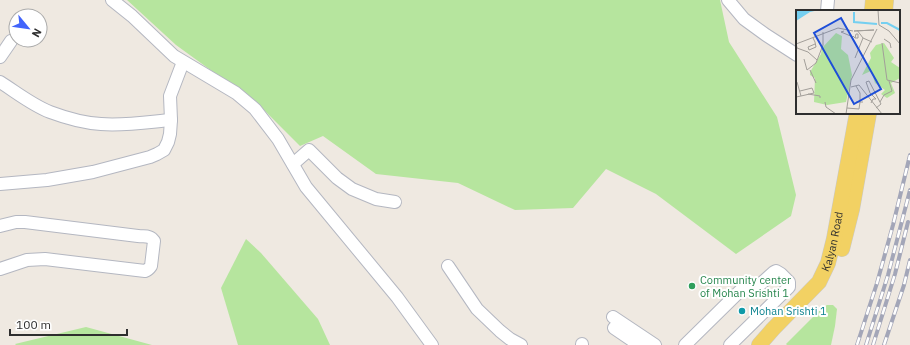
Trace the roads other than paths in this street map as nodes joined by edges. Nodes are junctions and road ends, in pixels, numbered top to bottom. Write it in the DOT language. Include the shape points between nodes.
graph roads {
  1 [pos="112,0"];
  2 [pos="728,0"];
  3 [pos="828,0"];
  4 [pos="873,0"];
  5 [pos="886,0"];
  6 [pos="827,10"];
  7 [pos="872,10"];
  8 [pos="885,10"];
  9 [pos="8,45"];
  10 [pos="796,54"];
  11 [pos="0,57"];
  12 [pos="183,62"];
  13 [pos="0,82"];
  14 [pos="857,114"];
  15 [pos="869,114"];
  16 [pos="171,120"];
  17 [pos="293,164"];
  18 [pos="0,184"];
  19 [pos="395,202"];
  20 [pos="0,226"];
  21 [pos="448,266"];
  22 [pos="0,269"];
  23 [pos="829,272"];
  24 [pos="760,316"];
  25 [pos="773,329"];
  26 [pos="687,344"];
  27 [pos="432,345"];
  28 [pos="521,345"];
  29 [pos="639,345"];
  30 [pos="654,345"];
  31 [pos="730,345"];
  32 [pos="759,345"];
  33 [pos="772,345"];
  1 -- 12 [label="street"];
  2 -- 10 [label="street" via="744,19"];
  3 -- 6 [label="street"];
  4 -- 7 [label="main road"];
  5 -- 8 [label="main road"];
  9 -- 11 [label="street"];
  12 -- 16 [label="street" via="170,96"];
  12 -- 17 [label="street" via="236,93 255,109"];
  13 -- 16 [label="street" via="49,112 73,120 101,124"];
  14 -- 23 [label="main road, Kalyan Road" via="828,263"];
  15 -- 23 [label="main road, Kalyan Road" via="852,209 838,262"];
  16 -- 18 [label="street" via="168,142 164,150 157,154 93,172 47,180"];
  17 -- 19 [label="street" via="309,150 336,178 352,189 376,199"];
  17 -- 27 [label="street" via="306,187 397,297"];
  20 -- 22 [label="street" via="25,222 149,237 154,241 151,266 145,271 45,259 27,260"];
  21 -- 28 [label="street" via="477,309 500,331"];
  23 -- 25 [label="main road, Kalyan Road"];
  23 -- 33 [label="main road, Kalyan Road" via="831,280 822,295"];
  24 -- 25 [label="street"];
  24 -- 26 [label="street" via="789,287 789,282 779,272 774,272 755,289 743,288"];
  24 -- 31 [label="street"];
  25 -- 32 [label="main road, Kalyan Road"];
  29 -- 30 [label="street" via="613,322"];
}
